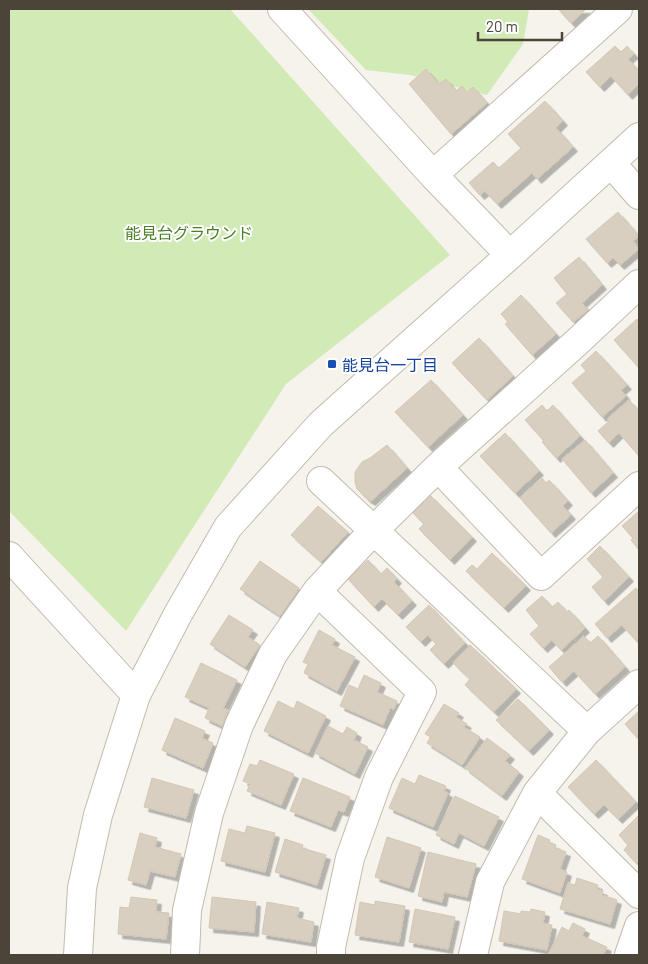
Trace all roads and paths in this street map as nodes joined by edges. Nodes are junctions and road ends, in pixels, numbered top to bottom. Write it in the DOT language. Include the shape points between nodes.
graph roads {
  1 [pos="282,9"];
  2 [pos="618,9"];
  3 [pos="639,138"];
  4 [pos="611,163"];
  5 [pos="433,175"];
  6 [pos="639,194"];
  7 [pos="510,255"];
  8 [pos="639,284"];
  9 [pos="438,467"];
  10 [pos="321,481"];
  11 [pos="639,486"];
  12 [pos="374,530"];
  13 [pos="9,556"];
  14 [pos="317,591"];
  15 [pos="639,684"];
  16 [pos="136,695"];
  17 [pos="587,731"];
  18 [pos="537,793"];
  19 [pos="639,894"];
  20 [pos="639,926"];
  21 [pos="78,955"];
  22 [pos="185,955"];
  23 [pos="331,955"];
  24 [pos="473,955"];
  25 [pos="629,955"];
  1 -- 5 [label="street"];
  2 -- 5 [label="street"];
  3 -- 4 [label="street"];
  4 -- 6 [label="street"];
  4 -- 7 [label="street"];
  5 -- 7 [label="street"];
  7 -- 16 [label="street" via="321,424 228,527"];
  8 -- 9 [label="street"];
  9 -- 11 [label="street" via="541,576"];
  9 -- 12 [label="street"];
  10 -- 12 [label="street"];
  12 -- 14 [label="street"];
  12 -- 17 [label="street"];
  13 -- 16 [label="street"];
  14 -- 22 [label="street" via="273,654 239,725 209,813 187,910"];
  14 -- 23 [label="street" via="422,692 379,777 350,858"];
  15 -- 17 [label="street"];
  16 -- 21 [label="street" via="98,815 82,888"];
  17 -- 18 [label="street"];
  18 -- 19 [label="street"];
  18 -- 24 [label="street" via="490,882"];
  20 -- 25 [label="street"];
}
